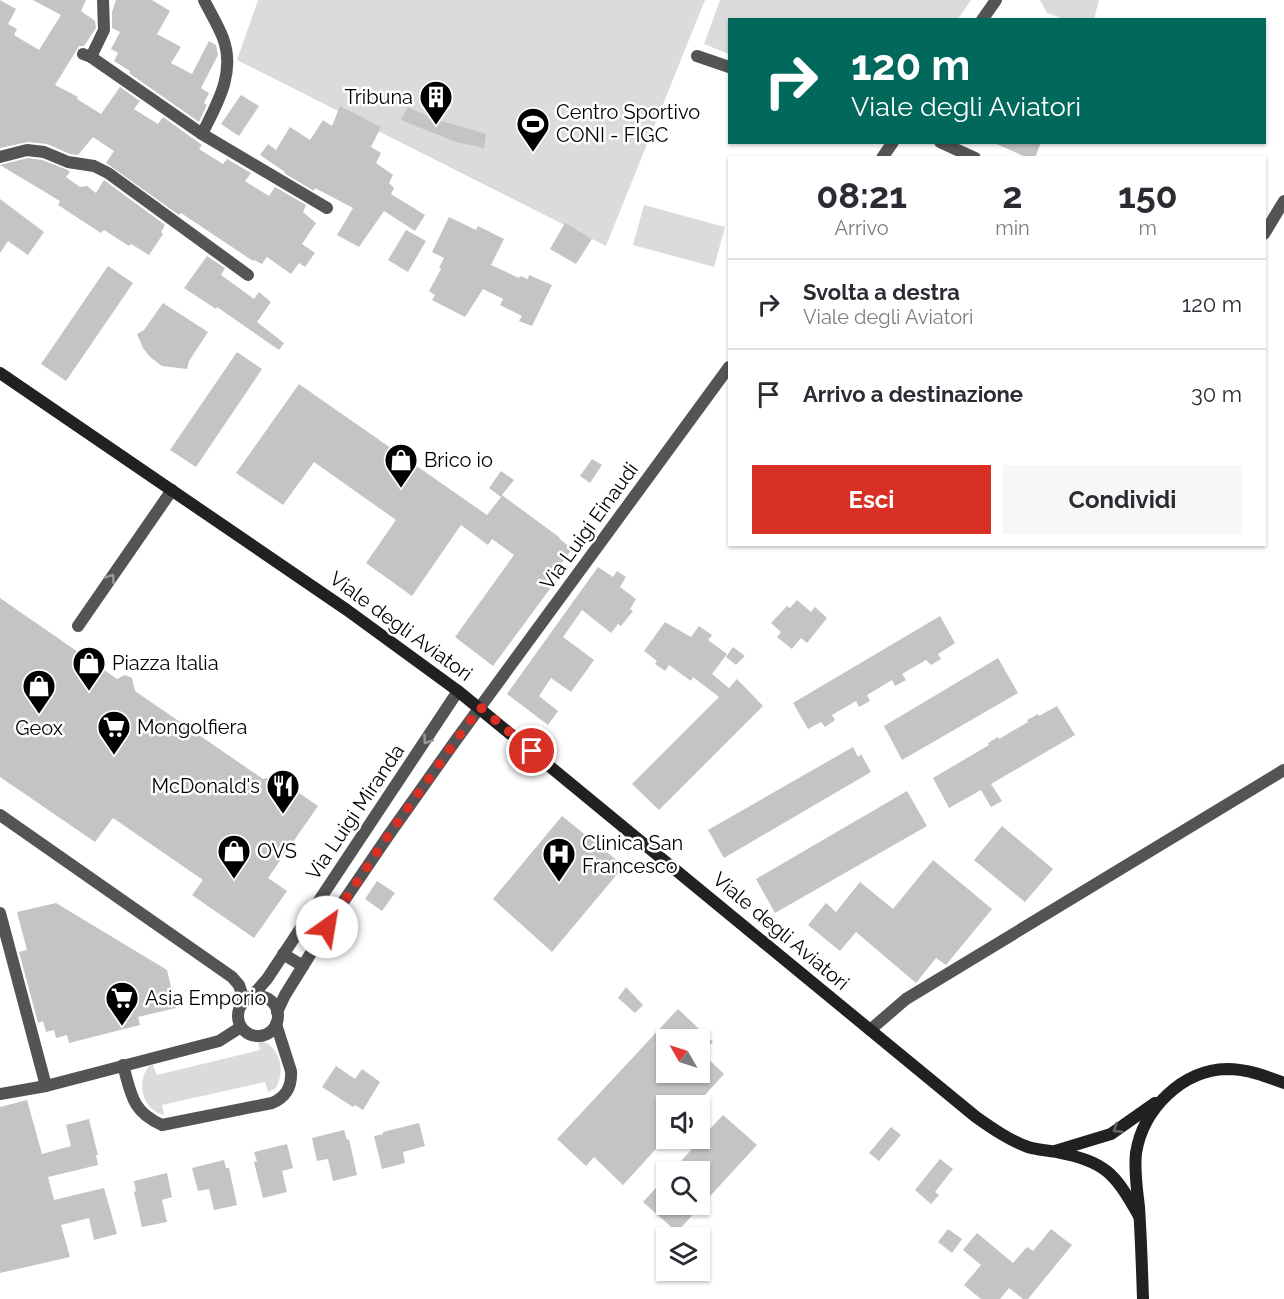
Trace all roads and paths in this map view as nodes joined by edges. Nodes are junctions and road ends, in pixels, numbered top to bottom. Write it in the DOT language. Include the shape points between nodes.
graph roads {
  1 [pos="103,0"];
  2 [pos="204,0"];
  3 [pos="996,0"];
  4 [pos="983,18"];
  5 [pos="697,56"];
  6 [pos="728,67"];
  7 [pos="202,134"];
  8 [pos="944,144"];
  9 [pos="971,156"];
  10 [pos="0,157"];
  11 [pos="1284,201"];
  12 [pos="327,208"];
  13 [pos="1266,231"];
  14 [pos="248,274"];
  15 [pos="728,368"];
  16 [pos="0,373"];
  17 [pos="172,490"];
  18 [pos="78,626"];
  19 [pos="458,691"];
  20 [pos="480,707"];
  21 [pos="1284,770"];
  22 [pos="0,815"];
  23 [pos="368,826"];
  24 [pos="387,839"];
  25 [pos="0,913"];
  26 [pos="283,954"];
  27 [pos="303,966"];
  28 [pos="248,998"];
  29 [pos="277,1018"];
  30 [pos="241,1027"];
  31 [pos="870,1030"];
  32 [pos="123,1065"];
  33 [pos="1284,1083"];
  34 [pos="46,1086"];
  35 [pos="0,1094"];
  36 [pos="1165,1096"];
  37 [pos="1054,1151"];
  38 [pos="1139,1216"];
  39 [pos="1143,1298"];
  1 -- 7 [label="street" via="104,30 87,56"];
  2 -- 7 [label="street" via="223,39 228,68 223,92"];
  3 -- 4 [label="street"];
  5 -- 6 [label="street"];
  7 -- 12 [label="street"];
  8 -- 9 [label="street"];
  10 -- 14 [label="street" via="27,150 94,166"];
  11 -- 13 [label="street"];
  15 -- 20 [label="street, Via Luigi Einaudi"];
  16 -- 17 [label="main road, Viale degli Aviatori"];
  18 -- 17 [label="street, one-way"];
  17 -- 19 [label="main road, Viale degli Aviatori"];
  19 -- 20 [label="main road, Viale degli Aviatori"];
  19 -- 23 [label="street, Via Luigi Miranda, one-way"];
  20 -- 24 [label="street, Via Luigi Miranda"];
  20 -- 31 [label="main road, Viale degli Aviatori"];
  21 -- 31 [label="street" via="906,999"];
  22 -- 28 [label="street" via="232,977"];
  23 -- 24 [label="street"];
  23 -- 26 [label="street, Via Luigi Miranda"];
  24 -- 27 [label="street, Via Luigi Miranda"];
  25 -- 34 [label="street"];
  26 -- 27 [label="street"];
  26 -- 28 [label="street, Via Luigi Miranda" via="261,988"];
  27 -- 29 [label="street, Via Luigi Miranda" via="285,995"];
  28 -- 29 [label="street" via="271,1000"];
  28 -- 30 [label="street" via="238,1010"];
  29 -- 30 [label="street" via="271,1030 259,1036"];
  29 -- 32 [label="street" via="292,1078 283,1098 272,1103 162,1125 148,1119 137,1107"];
  30 -- 32 [label="street" via="219,1041"];
  31 -- 37 [label="main road, Viale degli Aviatori" via="1002,1135 1030,1148"];
  32 -- 34 [label="street"];
  33 -- 36 [label="main road, Viale degli Aviatori" via="1243,1070 1225,1069 1193,1077"];
  34 -- 35 [label="street"];
  36 -- 37 [label="main road, Viale degli Aviatori, one-way" via="1111,1134"];
  36 -- 38 [label="main road, Viale degli Aviatori" via="1144,1128 1136,1152"];
  37 -- 38 [label="main road, Viale degli Aviatori" via="1092,1161 1109,1172"];
  38 -- 39 [label="main road, Viale degli Aviatori"];
}
